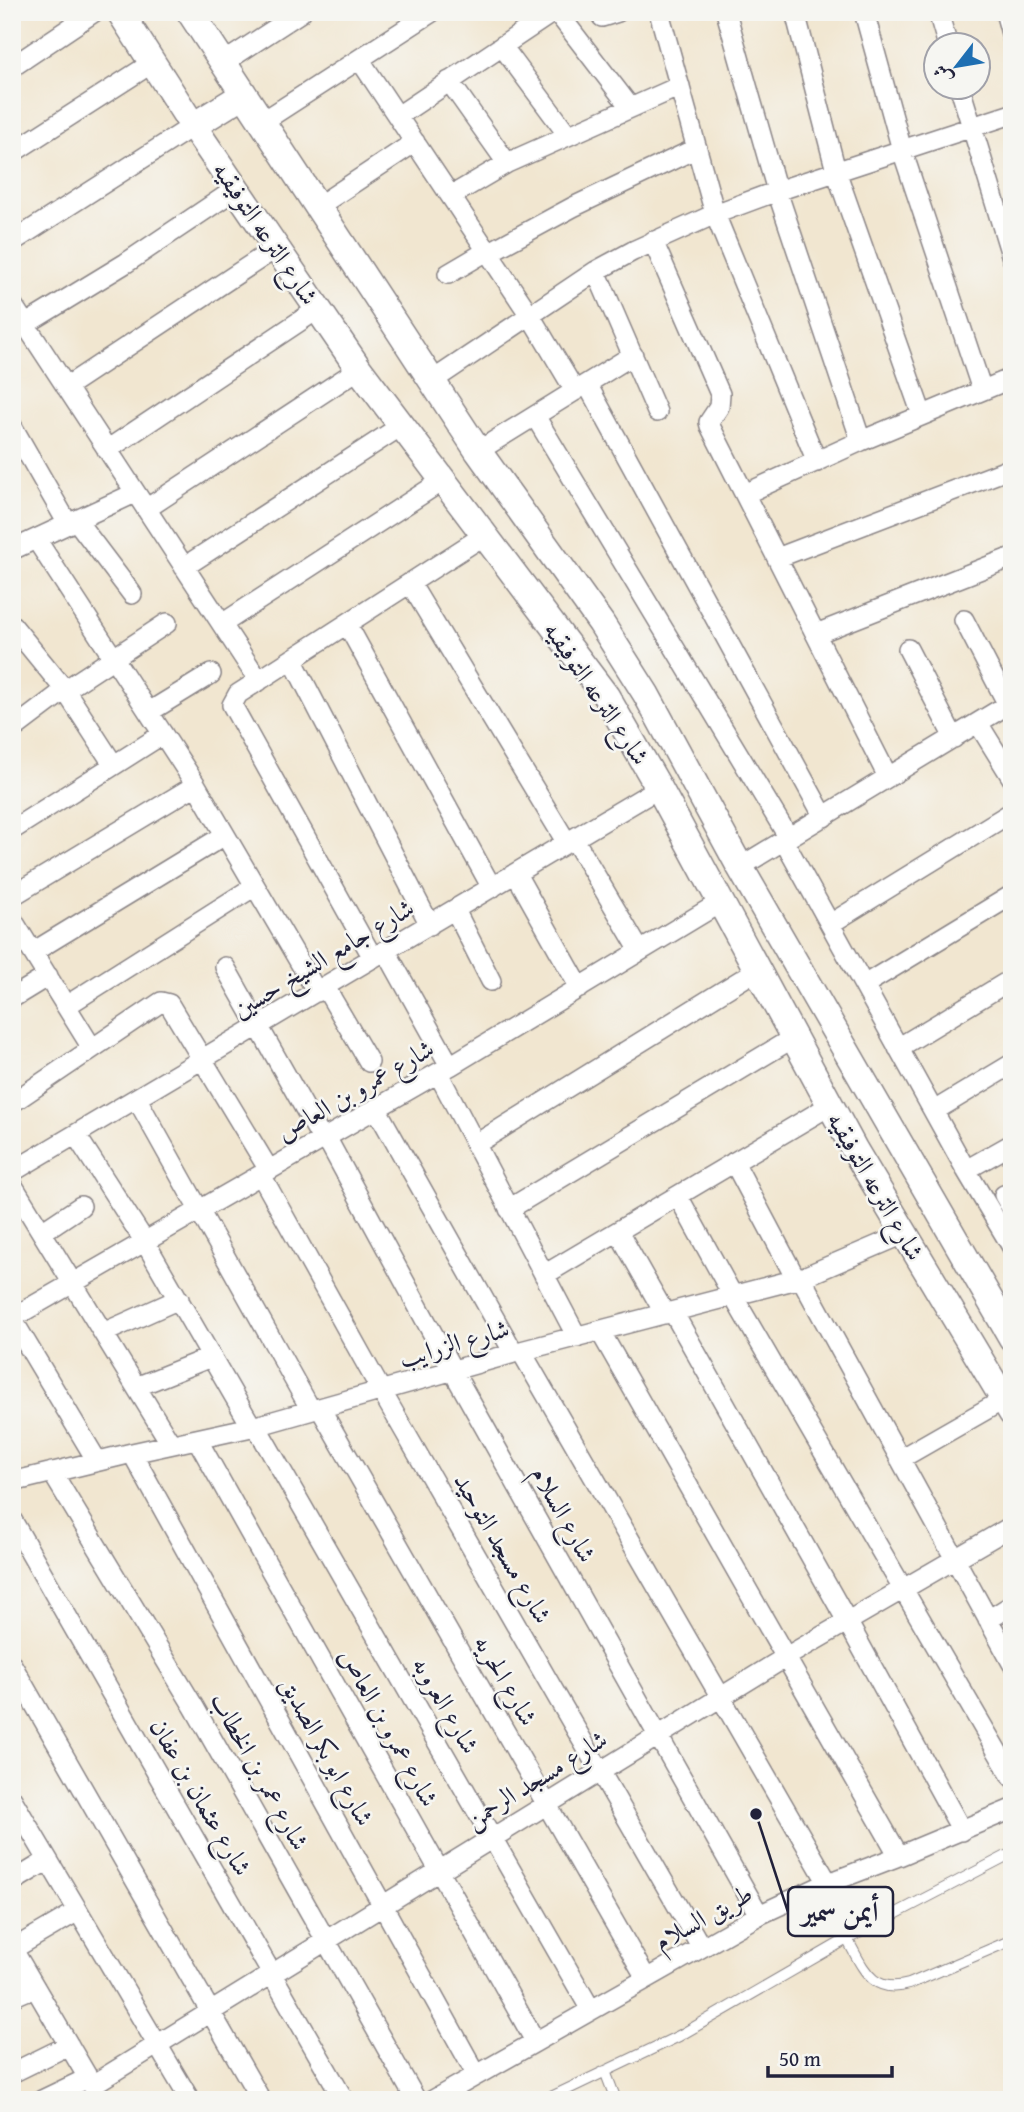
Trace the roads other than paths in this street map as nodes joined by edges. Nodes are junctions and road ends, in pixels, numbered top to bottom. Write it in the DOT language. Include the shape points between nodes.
graph roads {
  1 [pos="94,12"];
  2 [pos="120,12"];
  3 [pos="190,12"];
  4 [pos="301,12"];
  5 [pos="432,12"];
  6 [pos="555,12"];
  7 [pos="659,12"];
  8 [pos="726,12"];
  9 [pos="794,12"];
  10 [pos="864,12"];
  11 [pos="938,12"];
  12 [pos="1005,12"];
  13 [pos="943,32"];
  14 [pos="1012,37"];
  15 [pos="502,46"];
  16 [pos="360,60"];
  17 [pos="152,63"];
  18 [pos="223,63"];
  19 [pos="12,67"];
  20 [pos="449,81"];
  21 [pos="680,86"];
  22 [pos="243,96"];
  23 [pos="964,102"];
  24 [pos="630,107"];
  25 [pos="1012,114"];
  26 [pos="398,116"];
  27 [pos="262,122"];
  28 [pos="193,126"];
  29 [pos="972,128"];
  30 [pos="568,135"];
  31 [pos="415,142"];
  32 [pos="697,148"];
  33 [pos="902,150"];
  34 [pos="12,153"];
  35 [pos="507,163"];
  36 [pos="836,171"];
  37 [pos="236,189"];
  38 [pos="778,191"];
  39 [pos="451,196"];
  40 [pos="317,207"];
  41 [pos="715,214"];
  42 [pos="12,242"];
  43 [pos="653,242"];
  44 [pos="276,248"];
  45 [pos="487,252"];
  46 [pos="1012,258"];
  47 [pos="596,271"];
  48 [pos="448,274"];
  49 [pos="12,304"];
  50 [pos="318,309"];
  51 [pos="531,317"];
  52 [pos="21,325"];
  53 [pos="633,355"];
  54 [pos="359,369"];
  55 [pos="1012,378"];
  56 [pos="432,381"];
  57 [pos="66,387"];
  58 [pos="581,387"];
  59 [pos="982,390"];
  60 [pos="657,412"];
  61 [pos="922,415"];
  62 [pos="535,416"];
  63 [pos="12,426"];
  64 [pos="401,426"];
  65 [pos="861,441"];
  66 [pos="107,450"];
  67 [pos="478,451"];
  68 [pos="817,462"];
  69 [pos="1012,468"];
  70 [pos="442,481"];
  71 [pos="745,494"];
  72 [pos="140,501"];
  73 [pos="72,522"];
  74 [pos="483,536"];
  75 [pos="36,539"];
  76 [pos="14,546"];
  77 [pos="1012,557"];
  78 [pos="777,558"];
  79 [pos="184,567"];
  80 [pos="410,583"];
  81 [pos="132,594"];
  82 [pos="964,620"];
  83 [pos="167,623"];
  84 [pos="222,624"];
  85 [pos="347,624"];
  86 [pos="816,634"];
  87 [pos="16,637"];
  88 [pos="908,649"];
  89 [pos="113,657"];
  90 [pos="292,659"];
  91 [pos="211,674"];
  92 [pos="259,681"];
  93 [pos="65,690"];
  94 [pos="1010,704"];
  95 [pos="149,712"];
  96 [pos="978,723"];
  97 [pos="12,730"];
  98 [pos="163,733"];
  99 [pos="954,738"];
  100 [pos="113,764"];
  101 [pos="888,778"];
  102 [pos="1012,778"];
  103 [pos="196,785"];
  104 [pos="659,788"];
  105 [pos="1012,812"];
  106 [pos="824,817"];
  107 [pos="12,830"];
  108 [pos="225,835"];
  109 [pos="786,839"];
  110 [pos="571,841"];
  111 [pos="740,867"];
  112 [pos="516,874"];
  113 [pos="255,886"];
  114 [pos="492,888"];
  115 [pos="12,895"];
  116 [pos="1012,895"];
  117 [pos="721,902"];
  118 [pos="455,910"];
  119 [pos="12,919"];
  120 [pos="830,924"];
  121 [pos="430,925"];
  122 [pos="640,951"];
  123 [pos="33,952"];
  124 [pos="379,955"];
  125 [pos="225,967"];
  126 [pos="757,970"];
  127 [pos="48,976"];
  128 [pos="1012,979"];
  129 [pos="491,981"];
  130 [pos="864,985"];
  131 [pos="580,988"];
  132 [pos="321,989"];
  133 [pos="12,998"];
  134 [pos="66,1006"];
  135 [pos="259,1026"];
  136 [pos="793,1038"];
  137 [pos="92,1048"];
  138 [pos="898,1048"];
  139 [pos="203,1060"];
  140 [pos="369,1062"];
  141 [pos="1012,1064"];
  142 [pos="444,1069"];
  143 [pos="137,1099"];
  144 [pos="12,1103"];
  145 [pos="830,1106"];
  146 [pos="376,1108"];
  147 [pos="934,1111"];
  148 [pos="76,1135"];
  149 [pos="324,1138"];
  150 [pos="1012,1143"];
  151 [pos="476,1144"];
  152 [pos="734,1163"];
  153 [pos="966,1170"];
  154 [pos="12,1172"];
  155 [pos="265,1172"];
  156 [pos="12,1184"];
  157 [pos="678,1196"];
  158 [pos="81,1206"];
  159 [pos="509,1209"];
  160 [pos="199,1211"];
  161 [pos="618,1231"];
  162 [pos="42,1232"];
  163 [pos="904,1234"];
  164 [pos="145,1242"];
  165 [pos="1012,1247"];
  166 [pos="544,1275"];
  167 [pos="799,1279"];
  168 [pos="73,1284"];
  169 [pos="733,1296"];
  170 [pos="179,1299"];
  171 [pos="669,1313"];
  172 [pos="12,1319"];
  173 [pos="600,1331"];
  174 [pos="103,1333"];
  175 [pos="577,1337"];
  176 [pos="1012,1338"];
  177 [pos="518,1352"];
  178 [pos="211,1357"];
  179 [pos="453,1371"];
  180 [pos="136,1387"];
  181 [pos="382,1392"];
  182 [pos="1007,1407"];
  183 [pos="316,1409"];
  184 [pos="254,1427"];
  185 [pos="197,1439"];
  186 [pos="171,1444"];
  187 [pos="132,1453"];
  188 [pos="900,1459"];
  189 [pos="97,1461"];
  190 [pos="52,1472"];
  191 [pos="12,1482"];
  192 [pos="12,1520"];
  193 [pos="1012,1526"];
  194 [pos="954,1558"];
  195 [pos="903,1588"];
  196 [pos="1012,1605"];
  197 [pos="988,1619"];
  198 [pos="847,1621"];
  199 [pos="786,1657"];
  200 [pos="1012,1663"];
  201 [pos="12,1665"];
  202 [pos="720,1697"];
  203 [pos="658,1735"];
  204 [pos="601,1770"];
  205 [pos="1012,1777"];
  206 [pos="546,1804"];
  207 [pos="15,1809"];
  208 [pos="1012,1809"];
  209 [pos="962,1831"];
  210 [pos="492,1837"];
  211 [pos="1012,1853"];
  212 [pos="899,1856"];
  213 [pos="48,1860"];
  214 [pos="439,1870"];
  215 [pos="12,1882"];
  216 [pos="824,1885"];
  217 [pos="382,1905"];
  218 [pos="78,1911"];
  219 [pos="760,1915"];
  220 [pos="847,1939"];
  221 [pos="1012,1940"];
  222 [pos="325,1941"];
  223 [pos="701,1947"];
  224 [pos="13,1949"];
  225 [pos="272,1974"];
  226 [pos="646,1978"];
  227 [pos="35,1987"];
  228 [pos="12,1997"];
  229 [pos="591,2010"];
  230 [pos="211,2012"];
  231 [pos="535,2041"];
  232 [pos="69,2045"];
  233 [pos="158,2046"];
  234 [pos="605,2071"];
  235 [pos="12,2073"];
  236 [pos="476,2074"];
  237 [pos="94,2088"];
  238 [pos="42,2100"];
  239 [pos="190,2100"];
  240 [pos="261,2100"];
  241 [pos="345,2100"];
  242 [pos="416,2100"];
  243 [pos="433,2100"];
  244 [pos="545,2100"];
  245 [pos="616,2100"];
  1 -- 19 [label="street"];
  2 -- 17 [label="main road, شارع الترعه التوفيقيه"];
  3 -- 18 [label="main road, شارع الترعه التوفيقيه"];
  4 -- 18 [label="street"];
  5 -- 16 [label="street"];
  6 -- 15 [label="street"];
  6 -- 24 [label="street"];
  7 -- 21 [label="street"];
  8 -- 38 [label="street"];
  9 -- 36 [label="street"];
  10 -- 33 [label="street"];
  11 -- 13 [label="street"];
  12 -- 14 [label="street"];
  15 -- 20 [label="street"];
  15 -- 30 [label="street"];
  16 -- 26 [label="street"];
  16 -- 27 [label="street"];
  17 -- 28 [label="main road, شارع الترعه التوفيقيه"];
  17 -- 34 [label="street"];
  18 -- 22 [label="main road, شارع الترعه التوفيقيه"];
  20 -- 26 [label="street"];
  20 -- 35 [label="street"];
  21 -- 24 [label="street"];
  21 -- 32 [label="street"];
  22 -- 27 [label="main road, شارع الترعه التوفيقيه"];
  22 -- 28 [label="main road"];
  23 -- 29 [label="street"];
  24 -- 30 [label="street"];
  25 -- 29 [label="street"];
  26 -- 31 [label="street"];
  27 -- 40 [label="main road, شارع الترعه التوفيقيه"];
  28 -- 37 [label="main road, شارع الترعه التوفيقيه"];
  28 -- 42 [label="street"];
  29 -- 33 [label="street"];
  29 -- 46 [label="street"];
  30 -- 35 [label="street"];
  31 -- 39 [label="street"];
  31 -- 40 [label="street"];
  32 -- 41 [label="street"];
  32 -- 45 [label="street"];
  33 -- 36 [label="street"];
  33 -- 59 [label="street"];
  35 -- 39 [label="street"];
  36 -- 38 [label="street"];
  36 -- 61 [label="street"];
  37 -- 44 [label="main road, شارع الترعه التوفيقيه"];
  37 -- 52 [label="street"];
  38 -- 41 [label="street"];
  38 -- 65 [label="street"];
  39 -- 45 [label="street"];
  40 -- 56 [label="main road, شارع الترعه التوفيقيه"];
  41 -- 43 [label="street"];
  41 -- 68 [label="street"];
  43 -- 47 [label="street"];
  43 -- 71 [label="street" via="720,394 710,426"];
  44 -- 50 [label="main road, شارع الترعه التوفيقيه"];
  44 -- 57 [label="street"];
  45 -- 48 [label="street"];
  45 -- 51 [label="street"];
  47 -- 51 [label="street"];
  47 -- 53 [label="street"];
  49 -- 52 [label="street"];
  50 -- 54 [label="main road, شارع الترعه التوفيقيه"];
  50 -- 66 [label="street"];
  51 -- 56 [label="street"];
  51 -- 58 [label="street"];
  52 -- 57 [label="street"];
  53 -- 58 [label="street"];
  53 -- 60 [label="street"];
  54 -- 64 [label="main road, شارع الترعه التوفيقيه"];
  54 -- 72 [label="street"];
  55 -- 59 [label="street"];
  56 -- 67 [label="main road, شارع الترعه التوفيقيه"];
  57 -- 66 [label="street"];
  58 -- 62 [label="street"];
  58 -- 106 [label="street"];
  59 -- 61 [label="street"];
  61 -- 65 [label="street"];
  62 -- 67 [label="street"];
  62 -- 109 [label="street"];
  63 -- 73 [label="street"];
  64 -- 70 [label="main road, شارع الترعه التوفيقيه"];
  64 -- 79 [label="street"];
  65 -- 68 [label="street"];
  66 -- 72 [label="street"];
  67 -- 111 [label="main road, شارع الترعه التوفيقيه" via="646,694"];
  68 -- 71 [label="street"];
  69 -- 78 [label="street"];
  70 -- 74 [label="main road, شارع الترعه التوفيقيه"];
  70 -- 84 [label="street"];
  71 -- 78 [label="street"];
  72 -- 73 [label="street"];
  72 -- 79 [label="street"];
  73 -- 75 [label="street"];
  73 -- 81 [label="street"];
  74 -- 80 [label="street"];
  74 -- 104 [label="main road, شارع الترعه التوفيقيه" via="606,696"];
  75 -- 76 [label="street"];
  75 -- 89 [label="street"];
  77 -- 86 [label="street"];
  78 -- 86 [label="street"];
  79 -- 84 [label="street"];
  80 -- 85 [label="street"];
  80 -- 110 [label="street"];
  82 -- 94 [label="street"];
  83 -- 89 [label="street"];
  84 -- 92 [label="street"];
  85 -- 90 [label="street"];
  85 -- 114 [label="street"];
  86 -- 101 [label="street"];
  87 -- 93 [label="street"];
  88 -- 99 [label="street"];
  89 -- 93 [label="street"];
  89 -- 95 [label="street"];
  90 -- 92 [label="street"];
  90 -- 121 [label="street"];
  91 -- 95 [label="street"];
  92 -- 124 [label="street" via="238,694 232,705"];
  93 -- 97 [label="street"];
  93 -- 100 [label="street"];
  94 -- 96 [label="street"];
  95 -- 98 [label="street"];
  96 -- 99 [label="street"];
  96 -- 102 [label="street"];
  98 -- 100 [label="street"];
  98 -- 103 [label="street"];
  99 -- 101 [label="street"];
  100 -- 107 [label="street"];
  101 -- 106 [label="street"];
  103 -- 108 [label="street"];
  103 -- 115 [label="street"];
  104 -- 110 [label="street, شارع جامع الشيخ حسين"];
  104 -- 117 [label="main road, شارع الترعه التوفيقيه"];
  105 -- 120 [label="street"];
  106 -- 109 [label="street"];
  108 -- 113 [label="street"];
  108 -- 123 [label="street"];
  109 -- 111 [label="street"];
  109 -- 120 [label="street"];
  110 -- 112 [label="street, شارع جامع الشيخ حسين"];
  110 -- 122 [label="street"];
  111 -- 176 [label="main road, شارع الترعه التوفيقيه"];
  112 -- 114 [label="street, شارع جامع الشيخ حسين"];
  112 -- 131 [label="street"];
  113 -- 132 [label="street"];
  113 -- 134 [label="street"];
  114 -- 118 [label="street, شارع جامع الشيخ حسين"];
  116 -- 130 [label="street"];
  117 -- 122 [label="street, شارع عمرو بن العاص"];
  117 -- 126 [label="main road, شارع الترعه التوفيقيه"];
  118 -- 121 [label="street, شارع جامع الشيخ حسين"];
  118 -- 129 [label="street"];
  119 -- 123 [label="street"];
  120 -- 130 [label="street"];
  121 -- 124 [label="street, شارع جامع الشيخ حسين"];
  122 -- 131 [label="street, شارع عمرو بن العاص"];
  123 -- 127 [label="street"];
  124 -- 132 [label="street, شارع جامع الشيخ حسين"];
  124 -- 142 [label="street"];
  125 -- 135 [label="street"];
  126 -- 136 [label="main road, شارع الترعه التوفيقيه"];
  126 -- 151 [label="street"];
  127 -- 133 [label="street"];
  127 -- 134 [label="street"];
  128 -- 138 [label="street"];
  130 -- 138 [label="street"];
  131 -- 142 [label="street, شارع عمرو بن العاص"];
  132 -- 135 [label="street, شارع جامع الشيخ حسين"];
  132 -- 140 [label="street"];
  134 -- 137 [label="street"];
  135 -- 139 [label="street, شارع جامع الشيخ حسين"];
  135 -- 149 [label="street"];
  136 -- 145 [label="main road, شارع الترعه التوفيقيه"];
  136 -- 159 [label="street"];
  137 -- 139 [label="street, شارع مسجد التوحيد" via="165,1002"];
  137 -- 144 [label="street"];
  138 -- 147 [label="street"];
  139 -- 143 [label="street, شارع جامع الشيخ حسين"];
  139 -- 155 [label="street, شارع مسجد التوحيد"];
  141 -- 147 [label="street"];
  142 -- 146 [label="street, شارع عمرو بن العاص"];
  142 -- 151 [label="street"];
  143 -- 148 [label="street, شارع جامع الشيخ حسين"];
  143 -- 160 [label="street, شارع الحريه"];
  145 -- 152 [label="street"];
  145 -- 163 [label="main road, شارع الترعه التوفيقيه"];
  146 -- 149 [label="street, شارع عمرو بن العاص"];
  146 -- 177 [label="street"];
  147 -- 153 [label="street"];
  148 -- 154 [label="street, شارع جامع الشيخ حسين"];
  148 -- 164 [label="street, شارع العروبه"];
  149 -- 155 [label="street, شارع عمرو بن العاص"];
  149 -- 179 [label="street, شارع السلام"];
  150 -- 153 [label="street"];
  151 -- 159 [label="street"];
  152 -- 157 [label="street"];
  152 -- 167 [label="street"];
  153 -- 165 [label="street"];
  155 -- 160 [label="street, شارع عمرو بن العاص"];
  155 -- 181 [label="street, شارع مسجد التوحيد"];
  156 -- 162 [label="street"];
  157 -- 161 [label="street"];
  157 -- 169 [label="street"];
  158 -- 162 [label="street"];
  159 -- 166 [label="street"];
  160 -- 164 [label="street, شارع عمرو بن العاص"];
  160 -- 183 [label="street, شارع الحريه"];
  161 -- 166 [label="street"];
  161 -- 171 [label="street"];
  162 -- 168 [label="street"];
  163 -- 167 [label="street, شارع الزرايب"];
  163 -- 182 [label="main road, شارع الترعه التوفيقيه"];
  164 -- 168 [label="street, شارع عمرو بن العاص"];
  164 -- 170 [label="street, شارع العروبه"];
  166 -- 175 [label="street"];
  167 -- 169 [label="street, شارع الزرايب"];
  167 -- 188 [label="street"];
  168 -- 172 [label="street, شارع عمرو بن العاص"];
  168 -- 174 [label="street"];
  169 -- 171 [label="street, شارع الزرايب"];
  169 -- 195 [label="street"];
  170 -- 174 [label="street"];
  170 -- 178 [label="street, شارع العروبه"];
  171 -- 173 [label="street, شارع الزرايب"];
  171 -- 198 [label="street"];
  172 -- 189 [label="street"];
  173 -- 175 [label="street, شارع الزرايب"];
  173 -- 199 [label="street"];
  174 -- 180 [label="street"];
  175 -- 177 [label="street, شارع الزرايب"];
  177 -- 179 [label="street, شارع الزرايب"];
  177 -- 202 [label="street"];
  178 -- 180 [label="street"];
  178 -- 184 [label="street, شارع العروبه"];
  179 -- 181 [label="street, شارع الزرايب"];
  179 -- 203 [label="street, شارع السلام"];
  180 -- 186 [label="street"];
  181 -- 183 [label="street, شارع الزرايب"];
  181 -- 204 [label="street, شارع مسجد التوحيد"];
  182 -- 188 [label="street"];
  183 -- 184 [label="street, شارع الزرايب"];
  183 -- 206 [label="street, شارع الحريه"];
  184 -- 185 [label="street, شارع الزرايب"];
  184 -- 210 [label="street, شارع العروبه"];
  185 -- 186 [label="street, شارع الزرايب"];
  185 -- 214 [label="street, شارع عمرو بن العاص"];
  186 -- 187 [label="street, شارع الزرايب"];
  187 -- 189 [label="street, شارع الزرايب"];
  187 -- 217 [label="street, شارع ابو بكر الصديق"];
  188 -- 194 [label="street"];
  189 -- 190 [label="street, شارع الزرايب"];
  190 -- 191 [label="street, شارع الزرايب"];
  190 -- 222 [label="street, شارع عمر بن الخطاب" via="194,1707"];
  192 -- 225 [label="street, شارع عثمان بن عفان"];
  193 -- 194 [label="street, شارع مسجد الرحمن"];
  194 -- 195 [label="street, شارع مسجد الرحمن"];
  194 -- 197 [label="street"];
  195 -- 198 [label="street, شارع مسجد الرحمن"];
  195 -- 205 [label="street"];
  196 -- 197 [label="street"];
  197 -- 200 [label="street"];
  198 -- 199 [label="street, شارع مسجد الرحمن"];
  198 -- 209 [label="street"];
  199 -- 202 [label="street, شارع مسجد الرحمن"];
  199 -- 212 [label="street"];
  201 -- 230 [label="street"];
  202 -- 203 [label="street, شارع مسجد الرحمن"];
  202 -- 216 [label="street"];
  203 -- 204 [label="street, شارع مسجد الرحمن"];
  203 -- 219 [label="street, شارع السلام"];
  204 -- 206 [label="street, شارع مسجد الرحمن"];
  204 -- 223 [label="street, شارع مسجد التوحيد"];
  206 -- 210 [label="street, شارع مسجد الرحمن"];
  206 -- 226 [label="street, شارع الحريه"];
  207 -- 213 [label="street"];
  208 -- 209 [label="street, طريق السلام"];
  209 -- 212 [label="street, طريق السلام"];
  210 -- 214 [label="street, شارع مسجد الرحمن"];
  210 -- 229 [label="street, شارع العروبه"];
  211 -- 220 [label="lane"];
  212 -- 216 [label="street, طريق السلام"];
  213 -- 215 [label="street"];
  213 -- 218 [label="street"];
  214 -- 217 [label="street, شارع مسجد الرحمن"];
  214 -- 231 [label="street, شارع عمرو بن العاص"];
  216 -- 219 [label="street, طريق السلام"];
  216 -- 220 [label="lane"];
  217 -- 222 [label="street, شارع مسجد الرحمن"];
  217 -- 236 [label="street, شارع ابو بكر الصديق"];
  218 -- 224 [label="street"];
  218 -- 233 [label="street"];
  219 -- 223 [label="street, طريق السلام"];
  220 -- 221 [label="lane" via="864,1971 893,1989"];
  220 -- 234 [label="lane" via="679,2036"];
  222 -- 225 [label="street, شارع مسجد الرحمن"];
  222 -- 242 [label="street, شارع عمر بن الخطاب"];
  223 -- 226 [label="street, طريق السلام"];
  224 -- 227 [label="street"];
  225 -- 230 [label="street, شارع مسجد الرحمن"];
  225 -- 241 [label="street, شارع عثمان بن عفان"];
  226 -- 229 [label="street, طريق السلام"];
  227 -- 228 [label="street"];
  227 -- 232 [label="street"];
  229 -- 231 [label="street, طريق السلام"];
  230 -- 233 [label="street, شارع مسجد الرحمن"];
  230 -- 240 [label="street"];
  231 -- 236 [label="street, طريق السلام"];
  232 -- 235 [label="street"];
  232 -- 237 [label="street"];
  233 -- 237 [label="street, شارع مسجد الرحمن"];
  233 -- 239 [label="street"];
  234 -- 244 [label="lane"];
  234 -- 245 [label="lane"];
  236 -- 243 [label="street, طريق السلام"];
  237 -- 238 [label="street, شارع مسجد الرحمن"];
}
